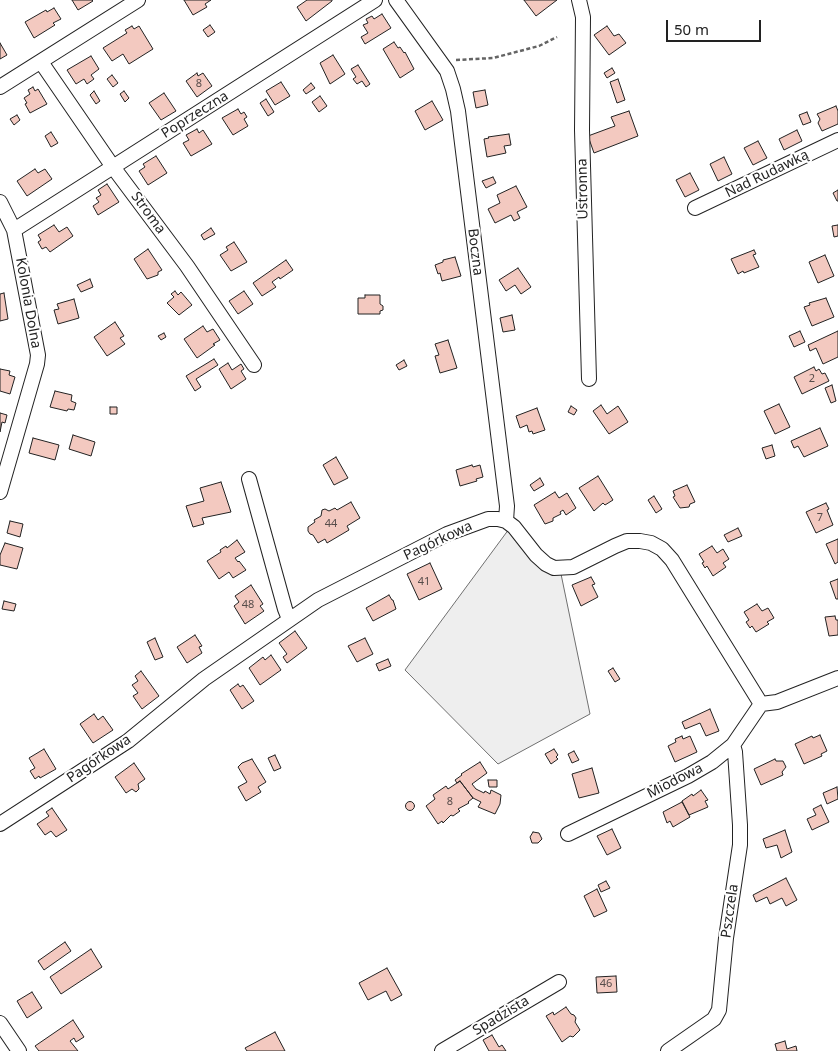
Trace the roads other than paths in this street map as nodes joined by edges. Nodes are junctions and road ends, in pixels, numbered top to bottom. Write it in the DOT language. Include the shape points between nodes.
graph roads {
  1 [pos="138,0"];
  2 [pos="375,0"];
  3 [pos="396,0"];
  4 [pos="579,0"];
  5 [pos="41,62"];
  6 [pos="0,87"];
  7 [pos="838,140"];
  8 [pos="114,166"];
  9 [pos="0,202"];
  10 [pos="696,208"];
  11 [pos="14,230"];
  12 [pos="254,365"];
  13 [pos="589,379"];
  14 [pos="249,479"];
  15 [pos="0,492"];
  16 [pos="506,520"];
  17 [pos="289,619"];
  18 [pos="838,678"];
  19 [pos="761,704"];
  20 [pos="733,745"];
  21 [pos="0,824"];
  22 [pos="568,834"];
  23 [pos="559,982"];
  24 [pos="0,1023"];
  25 [pos="19,1051"];
  26 [pos="442,1051"];
  27 [pos="668,1051"];
  1 -- 5 [label="street"];
  2 -- 8 [label="street, Poprzeczna"];
  3 -- 16 [label="street, Boczna" via="447,70 458,111 507,506"];
  4 -- 13 [label="street, Ustronna" via="583,17 582,139"];
  5 -- 6 [label="street"];
  5 -- 8 [label="street, Stroma"];
  7 -- 10 [label="street, Nad Rudawką"];
  8 -- 11 [label="street, Poprzeczna"];
  8 -- 12 [label="street, Stroma"];
  9 -- 11 [label="street, Kolonia Dolna"];
  11 -- 15 [label="street, Kolonia Dolna" via="38,355"];
  14 -- 17 [label="street"];
  16 -- 17 [label="street, Pagórkowa" via="488,519 447,534 318,600"];
  16 -- 19 [label="street" via="536,555 554,568 573,567 627,542 646,542 662,549 672,560"];
  17 -- 21 [label="street, Pagórkowa" via="204,678 128,741"];
  18 -- 19 [label="street" via="777,702"];
  19 -- 20 [label="street, Miodowa"];
  20 -- 22 [label="street, Miodowa" via="688,776"];
  20 -- 27 [label="street, Pszczela" via="740,845 719,1010 714,1019"];
  23 -- 26 [label="street, Spadzista"];
  24 -- 25 [label="street"];
}
